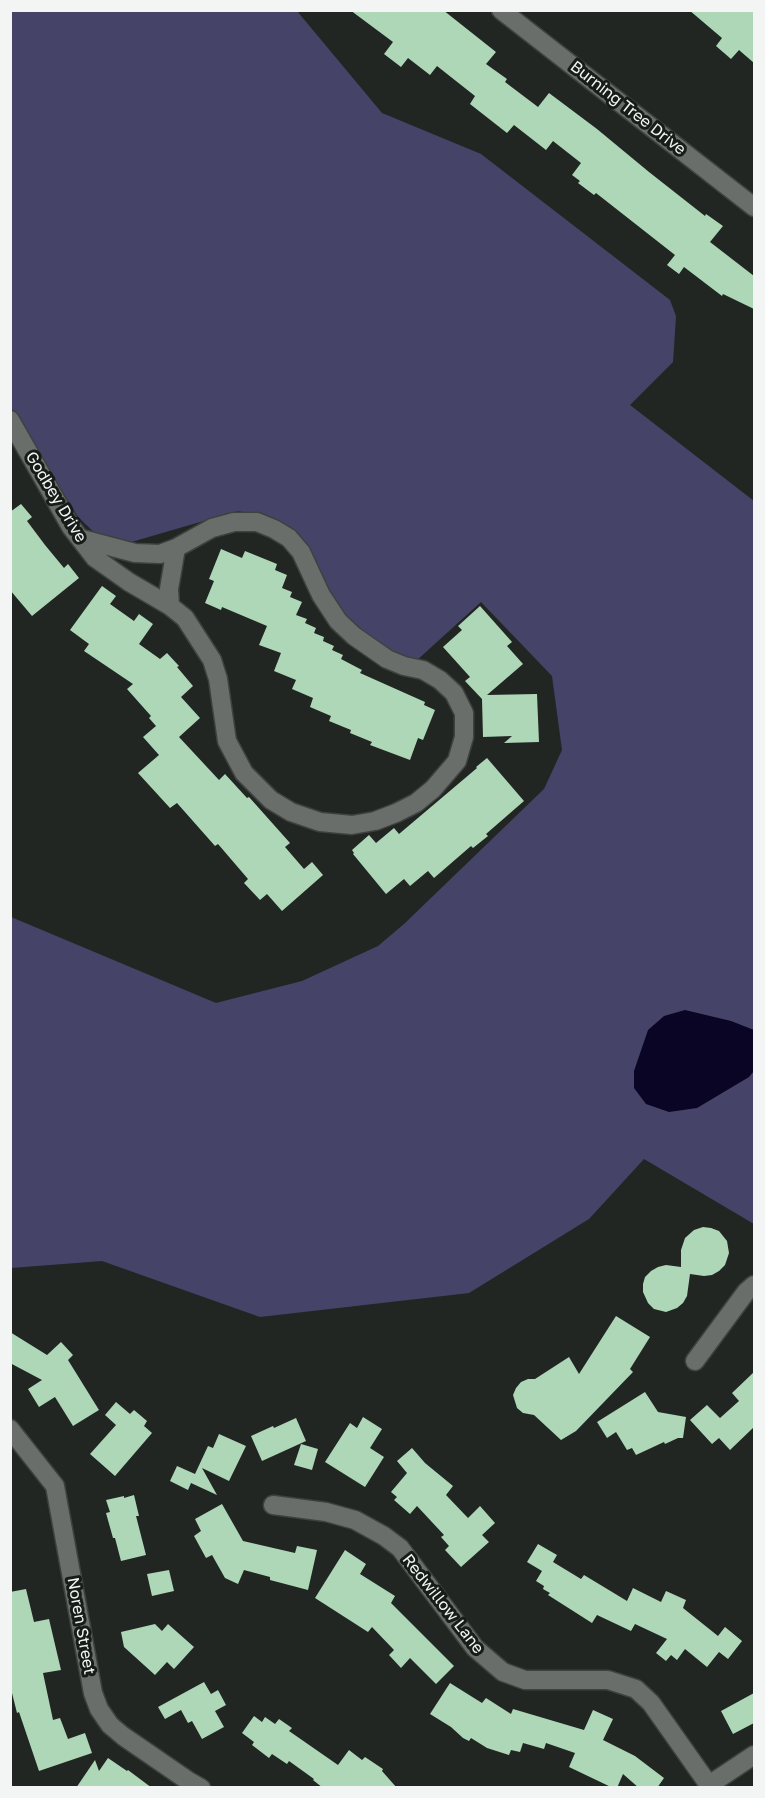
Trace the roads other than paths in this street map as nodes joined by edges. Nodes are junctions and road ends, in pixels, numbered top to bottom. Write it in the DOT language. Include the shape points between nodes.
graph roads {
  1 [pos="501,10"];
  2 [pos="754,207"];
  3 [pos="10,420"];
  4 [pos="82,538"];
  5 [pos="176,548"];
  6 [pos="170,606"];
  7 [pos="754,1285"];
  8 [pos="695,1361"];
  9 [pos="10,1429"];
  10 [pos="273,1504"];
  11 [pos="754,1755"];
  12 [pos="710,1786"];
  13 [pos="201,1788"];
  1 -- 2 [label="street, Burning Tree Drive"];
  3 -- 4 [label="street, Godbey Drive"];
  4 -- 5 [label="street, Godbey Drive" via="135,553 160,554"];
  4 -- 6 [label="street, Godbey Drive" via="95,558"];
  5 -- 6 [label="street"];
  5 -- 6 [label="street, Godbey Drive" via="212,528 234,522 257,522 289,538 301,552 338,621 387,658 423,670 454,693 464,713 464,736 457,761 416,803 375,821 352,825 320,822 291,812 271,800 244,773 227,741 212,660 185,618"];
  7 -- 8 [label="street"];
  9 -- 13 [label="street, Noren Street" via="55,1486 99,1709 123,1736"];
  10 -- 12 [label="street, Redwillow Lane" via="355,1520 384,1536 399,1548 475,1648 503,1672 525,1680 608,1680 636,1689 651,1703"];
  11 -- 12 [label="street"];
}
